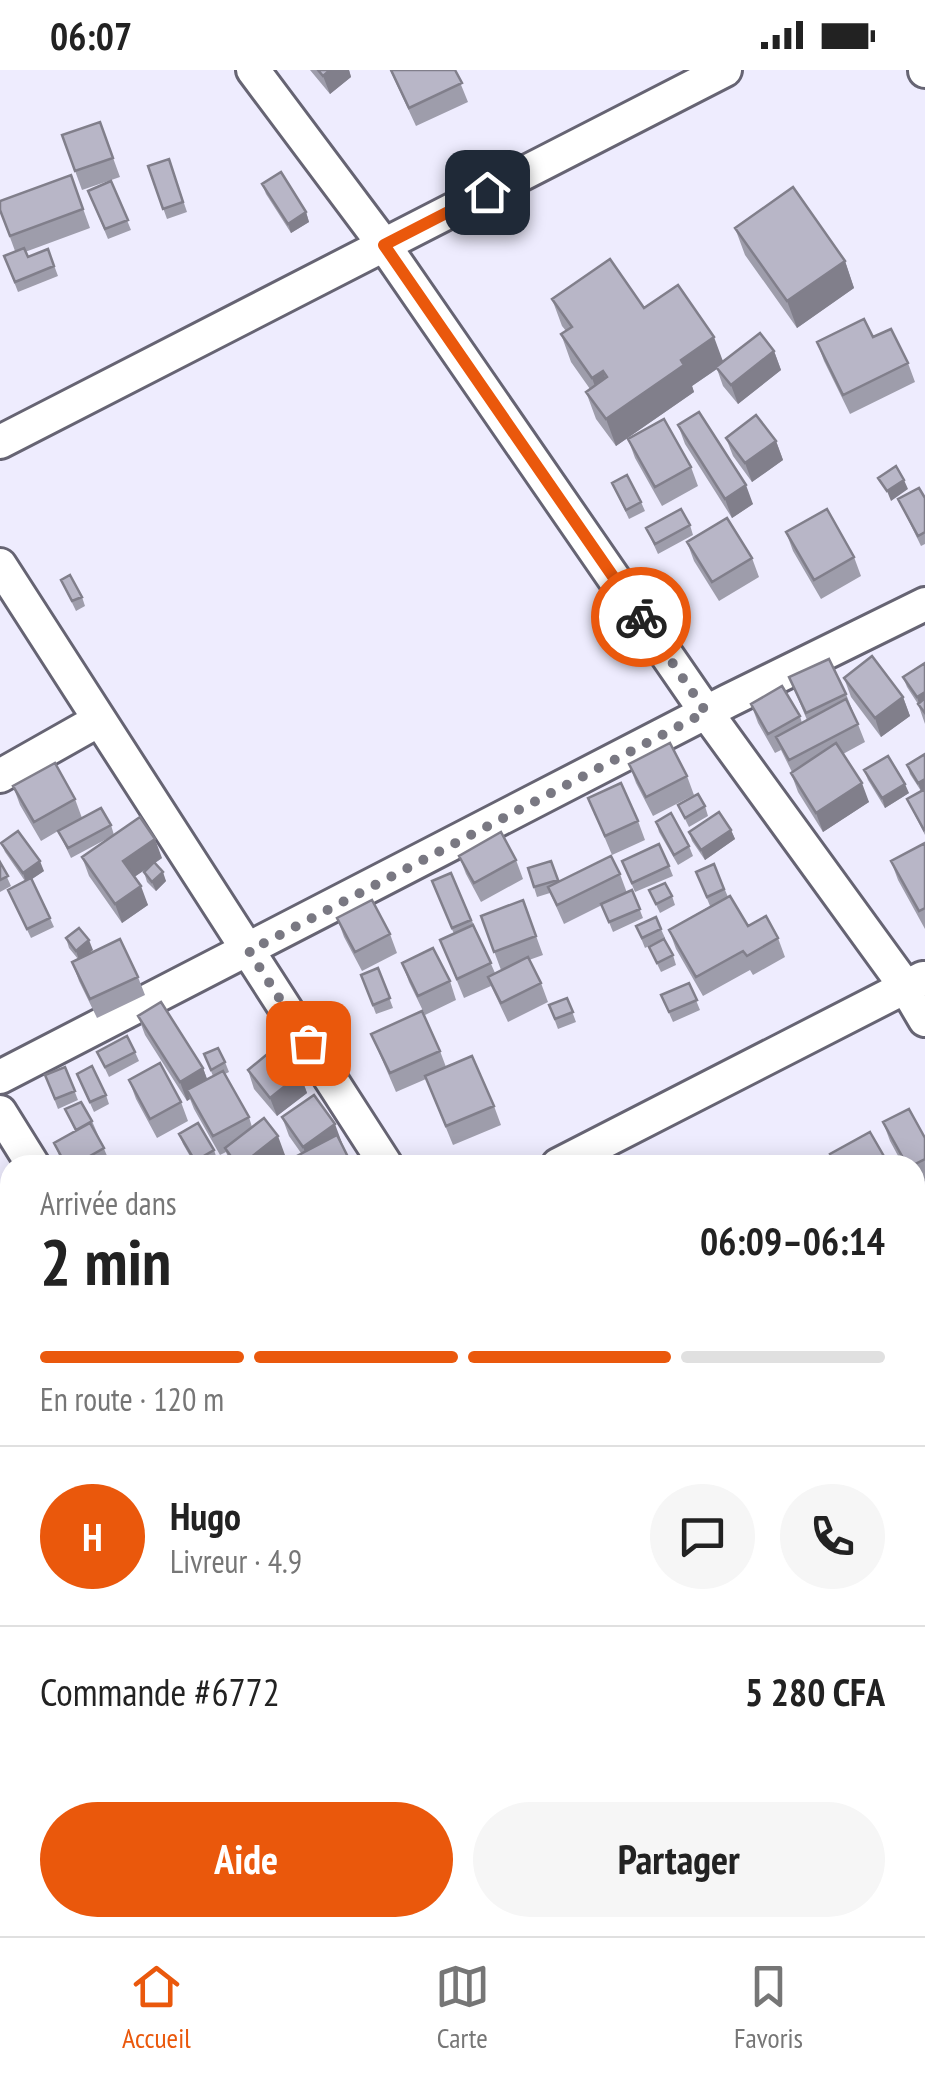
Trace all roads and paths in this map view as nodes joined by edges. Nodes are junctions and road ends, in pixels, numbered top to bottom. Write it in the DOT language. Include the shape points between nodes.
graph roads {
  1 [pos="253,70"];
  2 [pos="725,70"];
  3 [pos="384,245"];
  4 [pos="0,442"];
  5 [pos="0,565"];
  6 [pos="925,604"];
  7 [pos="706,712"];
  8 [pos="100,720"];
  9 [pos="0,776"];
  10 [pos="249,951"];
  11 [pos="915,981"];
  12 [pos="925,1020"];
  13 [pos="0,1077"];
  14 [pos="0,1112"];
  15 [pos="27,1155"];
  16 [pos="380,1155"];
  17 [pos="577,1155"];
  1 -- 3 [label="street"];
  2 -- 3 [label="street"];
  3 -- 4 [label="street"];
  3 -- 7 [label="street"];
  5 -- 8 [label="street"];
  6 -- 7 [label="street"];
  7 -- 10 [label="street"];
  7 -- 11 [label="street"];
  8 -- 9 [label="street"];
  8 -- 10 [label="street"];
  10 -- 13 [label="street"];
  10 -- 16 [label="street"];
  11 -- 12 [label="street"];
  11 -- 17 [label="street"];
  14 -- 15 [label="street"];
}
